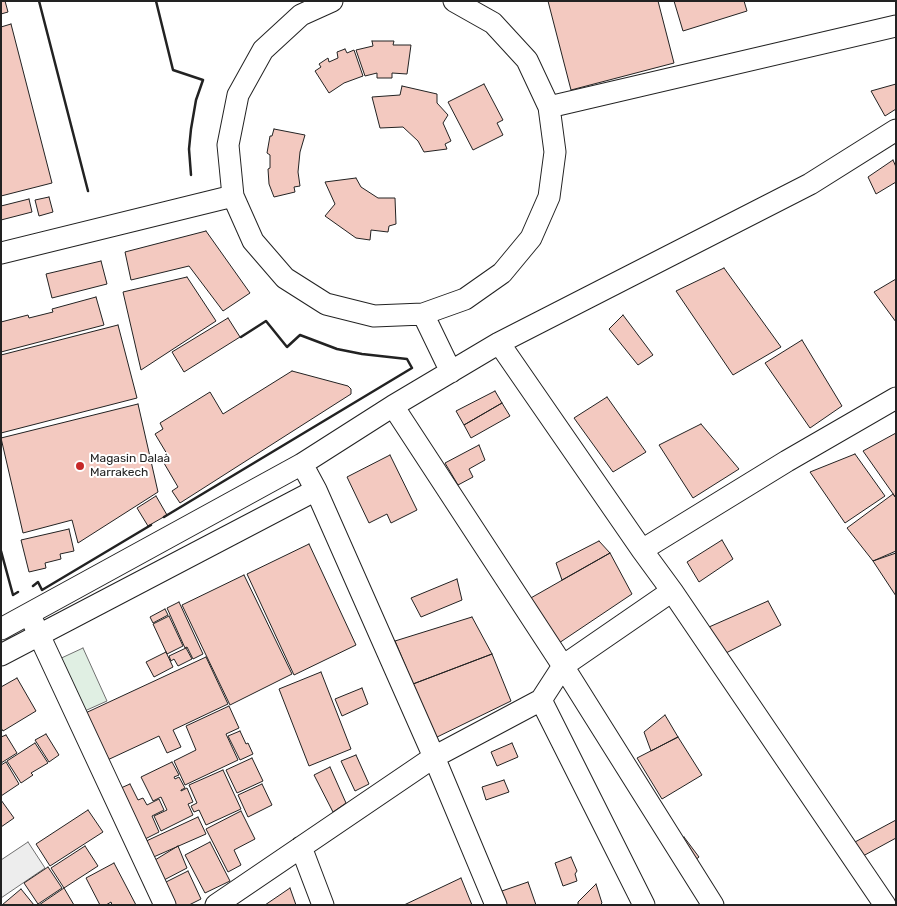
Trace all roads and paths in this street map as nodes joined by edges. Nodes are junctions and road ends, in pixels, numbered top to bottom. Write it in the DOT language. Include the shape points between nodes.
graph roads {
  1 [pos="332,1"];
  2 [pos="454,1"];
  3 [pos="896,26"];
  4 [pos="548,107"];
  5 [pos="896,130"];
  6 [pos="233,196"];
  7 [pos="1,253"];
  8 [pos="422,314"];
  9 [pos="499,344"];
  10 [pos="451,372"];
  11 [pos="896,398"];
  12 [pos="393,406"];
  13 [pos="302,464"];
  14 [pos="316,490"];
  15 [pos="642,550"];
  16 [pos="672,591"];
  17 [pos="30,614"];
  18 [pos="1,629"];
  19 [pos="38,636"];
  20 [pos="1,655"];
  21 [pos="563,666"];
  22 [pos="541,700"];
  23 [pos="434,757"];
  24 [pos="301,847"];
  25 [pos="165,905"];
  26 [pos="216,905"];
  27 [pos="323,905"];
  28 [pos="496,905"];
  29 [pos="644,905"];
  30 [pos="713,905"];
  31 [pos="885,905"];
  1 -- 6 [label="street" via="301,16 263,50 238,95 228,145"];
  2 -- 4 [label="street" via="492,23 527,60"];
  3 -- 4 [label="street"];
  4 -- 8 [label="street" via="555,152 549,197 531,238 502,273 465,299"];
  5 -- 9 [label="street" via="810,184"];
  6 -- 7 [label="street"];
  6 -- 8 [label="street" via="259,248 285,278 326,304 374,316"];
  8 -- 10 [label="street"];
  9 -- 10 [label="street"];
  9 -- 15 [label="street"];
  10 -- 12 [label="street"];
  11 -- 15 [label="street"];
  12 -- 13 [label="street"];
  12 -- 21 [label="street"];
  13 -- 14 [label="street"];
  13 -- 17 [label="street"];
  14 -- 19 [label="street"];
  14 -- 23 [label="street"];
  15 -- 16 [label="street"];
  16 -- 21 [label="street"];
  16 -- 31 [label="street"];
  17 -- 18 [label="street"];
  17 -- 19 [label="street"];
  19 -- 20 [label="street"];
  19 -- 25 [label="street"];
  21 -- 22 [label="street"];
  21 -- 30 [label="street"];
  22 -- 23 [label="street"];
  22 -- 29 [label="street"];
  23 -- 24 [label="street"];
  23 -- 28 [label="street"];
  24 -- 26 [label="street"];
  24 -- 27 [label="street"];
}
